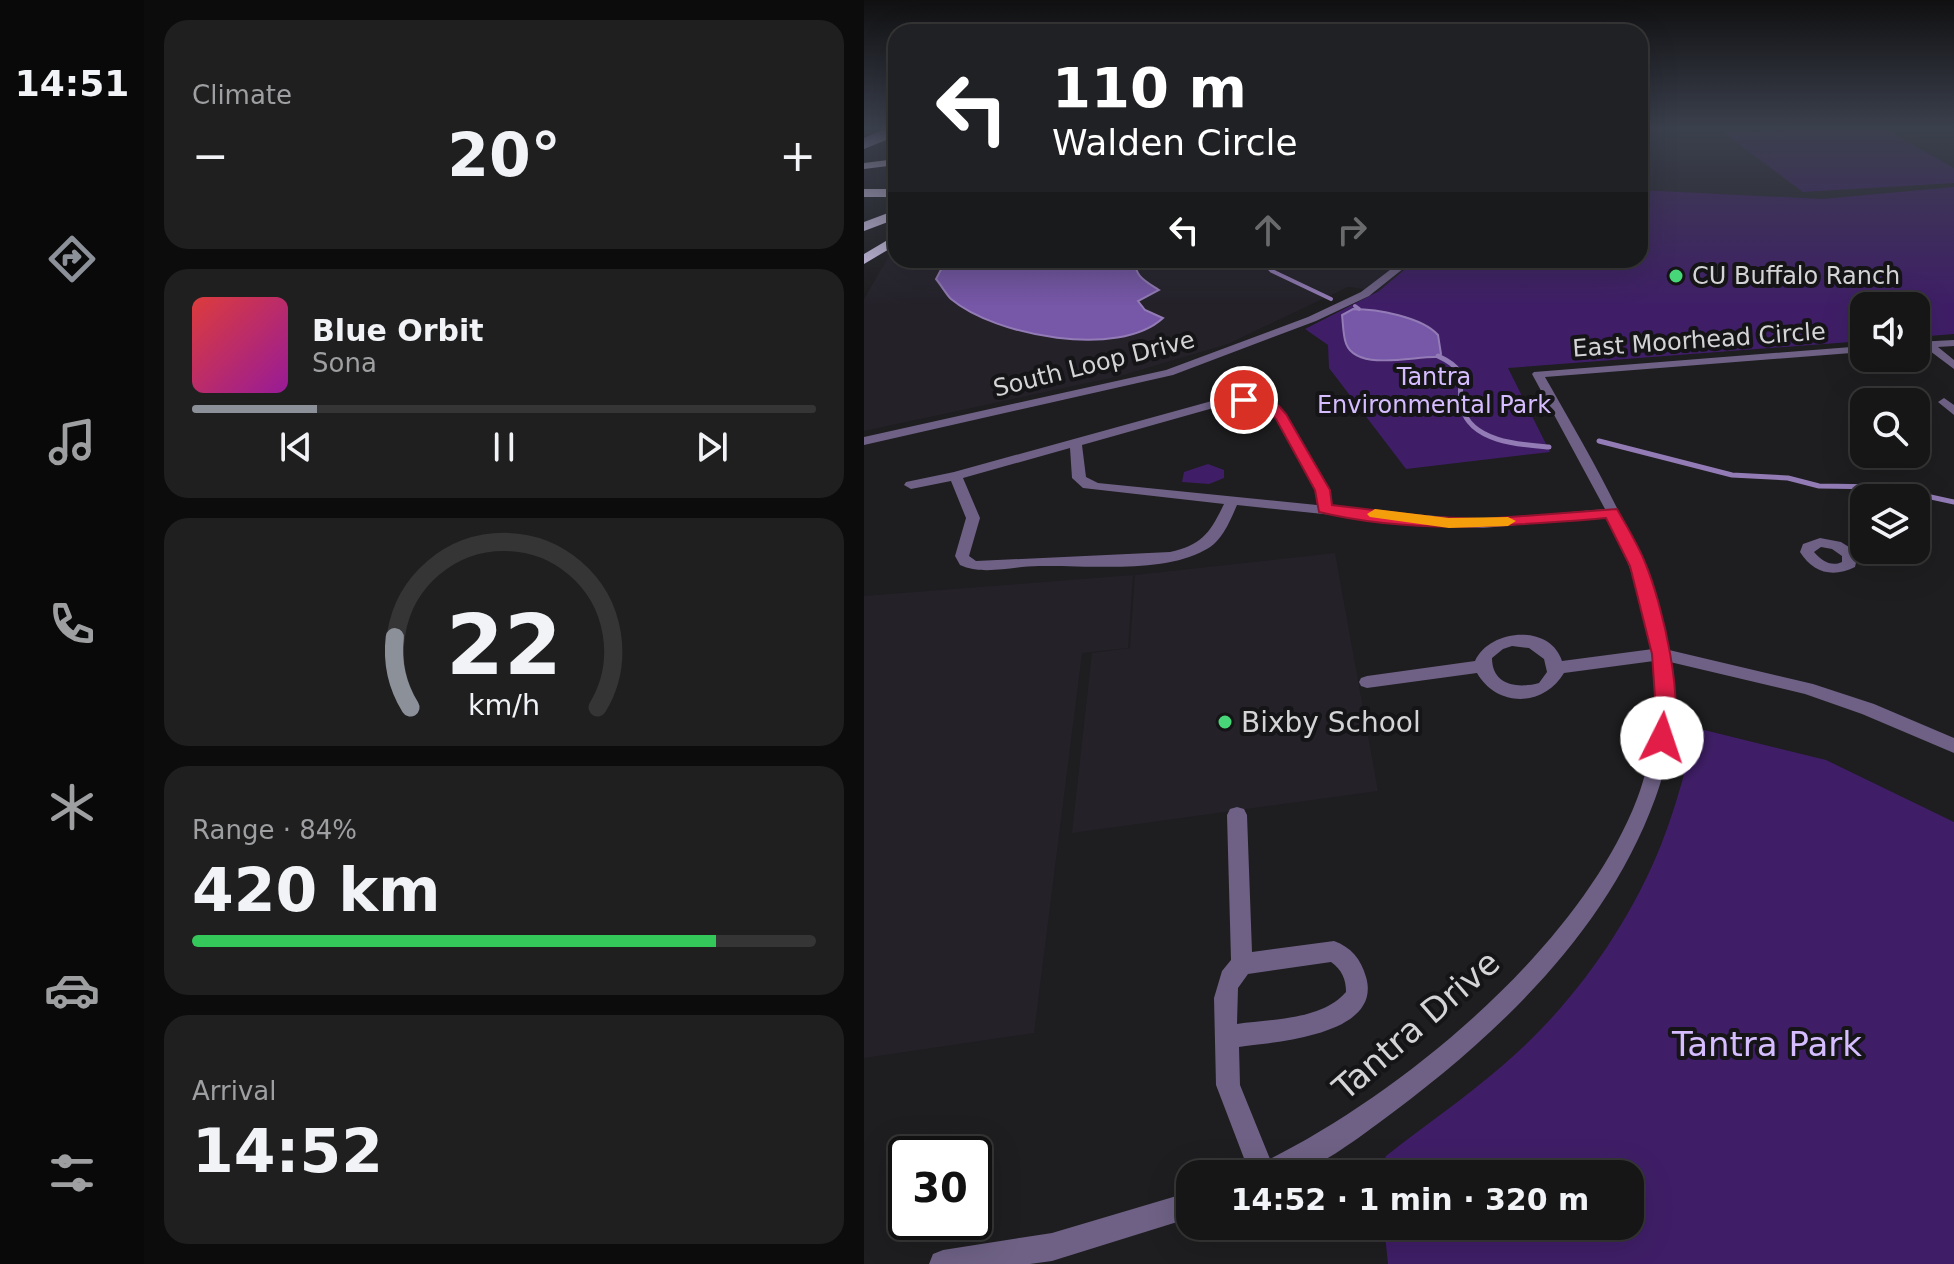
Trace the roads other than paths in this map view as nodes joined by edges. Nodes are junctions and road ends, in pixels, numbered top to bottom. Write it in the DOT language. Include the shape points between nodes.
graph roads {
  1 [pos="864,193"];
  2 [pos="888,193"];
  3 [pos="888,217"];
  4 [pos="864,227"];
  5 [pos="888,227"];
  6 [pos="864,238"];
  7 [pos="888,239"];
  8 [pos="888,242"];
  9 [pos="864,249"];
  10 [pos="864,260"];
  11 [pos="1399,268"];
  12 [pos="1954,343"];
  13 [pos="1930,345"];
  14 [pos="1930,346"];
  15 [pos="1850,350"];
  16 [pos="1954,366"];
  17 [pos="1538,374"];
  18 [pos="1954,401"];
  19 [pos="1954,411"];
  20 [pos="864,441"];
  21 [pos="1074,442"];
  22 [pos="956,476"];
  23 [pos="911,485"];
  24 [pos="1232,502"];
  25 [pos="1324,509"];
  26 [pos="1611,513"];
  27 [pos="1662,654"];
  28 [pos="1483,666"];
  29 [pos="1556,668"];
  30 [pos="1367,682"];
  31 [pos="1954,746"];
  32 [pos="1237,815"];
  33 [pos="1242,964"];
  34 [pos="1227,1037"];
  35 [pos="1260,1160"];
  36 [pos="1292,1160"];
  37 [pos="1176,1209"];
  38 [pos="943,1264"];
  1 -- 2 [label="highway"];
  3 -- 4 [label="highway"];
  5 -- 6 [label="highway"];
  7 -- 9 [label="highway"];
  8 -- 10 [label="highway"];
  11 -- 20 [label="street, South Loop Drive" via="1365,294 1312,319 1169,373"];
  12 -- 13 [label="street"];
  14 -- 16 [label="street"];
  15 -- 17 [label="street, East Moorhead Circle"];
  17 -- 26 [label="street, Tantra Drive"];
  18 -- 19 [label="street" via="1944,402"];
  21 -- 22 [label="street"];
  21 -- 24 [label="street" via="1079,478 1088,485"];
  21 -- 25 [label="street" via="1201,406 1259,403 1282,417 1323,490"];
  22 -- 23 [label="street"];
  22 -- 24 [label="street" via="973,518 962,556 974,566 1178,554 1199,548 1213,536"];
  24 -- 25 [label="street"];
  25 -- 26 [label="street" via="1483,524"];
  26 -- 27 [label="street, Tantra Drive" via="1638,566"];
  27 -- 29 [label="street"];
  27 -- 31 [label="street" via="1807,688"];
  27 -- 36 [label="street, Tantra Drive" via="1666,712 1649,796 1626,849 1593,900 1503,1007 1345,1132"];
  28 -- 29 [label="street" via="1491,681 1517,693 1545,687"];
  28 -- 29 [label="street" via="1495,645 1518,640 1541,646"];
  28 -- 30 [label="street"];
  32 -- 33 [label="street"];
  33 -- 34 [label="street" via="1231,975 1224,998"];
  33 -- 34 [label="street" via="1334,951 1354,971 1358,996 1323,1021"];
  34 -- 35 [label="street" via="1228,1085"];
  37 -- 38 [label="street" via="1052,1247"];
}
